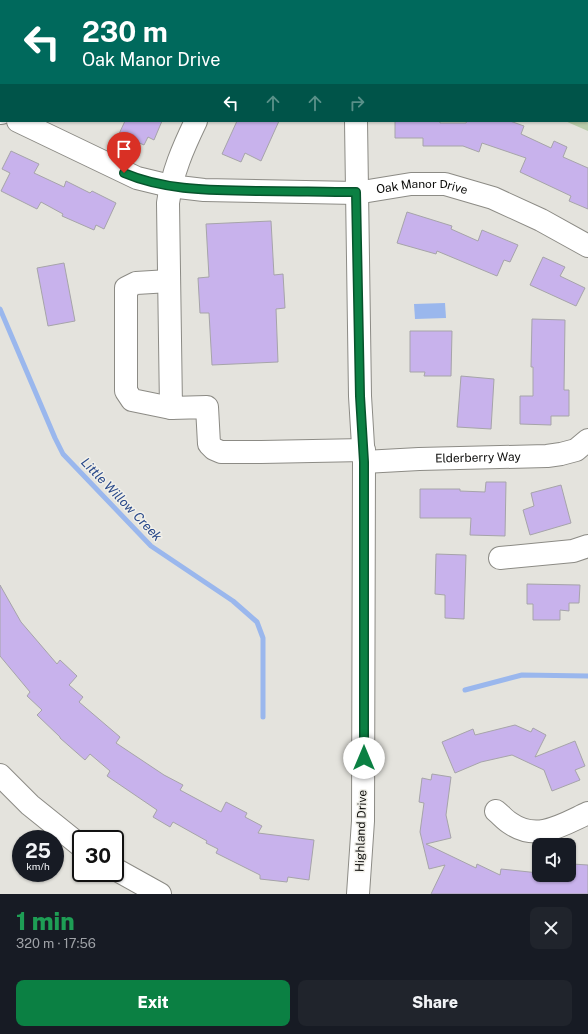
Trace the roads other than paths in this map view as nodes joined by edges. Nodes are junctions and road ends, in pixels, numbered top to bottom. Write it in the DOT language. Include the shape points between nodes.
graph roads {
  1 [pos="20,122"];
  2 [pos="196,122"];
  3 [pos="356,122"];
  4 [pos="170,186"];
  5 [pos="356,192"];
  6 [pos="588,246"];
  7 [pos="169,281"];
  8 [pos="171,408"];
  9 [pos="588,440"];
  10 [pos="364,456"];
  11 [pos="588,546"];
  12 [pos="500,558"];
  13 [pos="0,775"];
  14 [pos="496,811"];
  15 [pos="588,814"];
  16 [pos="72,839"];
  17 [pos="124,874"];
  18 [pos="160,894"];
  19 [pos="358,894"];
  1 -- 4 [label="street, Oak Manor Drive" via="137,178"];
  2 -- 4 [label="street"];
  3 -- 5 [label="street, Highland Drive"];
  4 -- 5 [label="street, Oak Manor Drive" via="204,190"];
  4 -- 7 [label="street"];
  5 -- 6 [label="street, Oak Manor Drive" via="411,184 445,184 493,198 541,220"];
  5 -- 10 [label="street, Highland Drive" via="360,396"];
  7 -- 8 [label="street"];
  7 -- 8 [label="street" via="136,283 126,288 126,391 132,400"];
  8 -- 10 [label="street, Elderberry Way" via="207,407 209,444 221,452"];
  9 -- 10 [label="street, Elderberry Way" via="576,450 554,455"];
  10 -- 19 [label="street, Highland Drive" via="363,821"];
  11 -- 12 [label="street" via="573,551"];
  13 -- 16 [label="street" via="30,806"];
  14 -- 15 [label="street" via="525,831 544,832"];
  17 -- 18 [label="street"];
}
